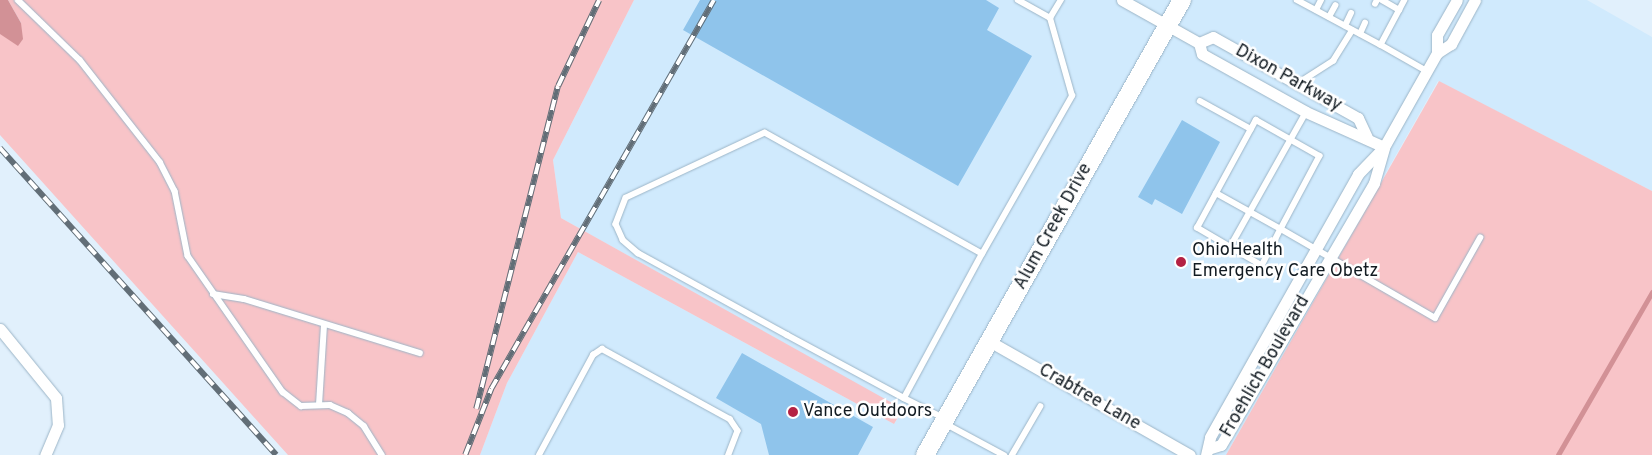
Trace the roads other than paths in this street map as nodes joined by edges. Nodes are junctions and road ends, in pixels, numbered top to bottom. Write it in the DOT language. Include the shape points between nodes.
graph roads {
  1 [pos="18,0"];
  2 [pos="1018,0"];
  3 [pos="1060,0"];
  4 [pos="1122,0"];
  5 [pos="1182,0"];
  6 [pos="1298,0"];
  7 [pos="1321,0"];
  8 [pos="1382,0"];
  9 [pos="1405,0"];
  10 [pos="1458,0"];
  11 [pos="1475,0"];
  12 [pos="1335,6"];
  13 [pos="1316,10"];
  14 [pos="1400,10"];
  15 [pos="1351,13"];
  16 [pos="1329,17"];
  17 [pos="1050,18"];
  18 [pos="1365,23"];
  19 [pos="1168,26"];
  20 [pos="1345,26"];
  21 [pos="1352,30"];
  22 [pos="1360,34"];
  23 [pos="1199,43"];
  24 [pos="1381,45"];
  25 [pos="1437,52"];
  26 [pos="1427,71"];
  27 [pos="1297,84"];
  28 [pos="1200,100"];
  29 [pos="1306,112"];
  30 [pos="1251,129"];
  31 [pos="1367,137"];
  32 [pos="1291,139"];
  33 [pos="1384,147"];
  34 [pos="1216,192"];
  35 [pos="1250,212"];
  36 [pos="1281,229"];
  37 [pos="1480,238"];
  38 [pos="1230,247"];
  39 [pos="1318,249"];
  40 [pos="982,254"];
  41 [pos="1330,257"];
  42 [pos="213,294"];
  43 [pos="324,325"];
  44 [pos="0,329"];
  45 [pos="989,341"];
  46 [pos="420,353"];
  47 [pos="904,398"];
  48 [pos="319,405"];
  49 [pos="1040,407"];
  50 [pos="944,421"];
  51 [pos="1208,451"];
  52 [pos="45,455"];
  53 [pos="382,455"];
  54 [pos="539,455"];
  55 [pos="729,455"];
  56 [pos="925,455"];
  57 [pos="1004,455"];
  58 [pos="1012,455"];
  59 [pos="1190,455"];
  1 -- 42 [label="lane" via="80,60 160,162 175,191 188,256"];
  2 -- 17 [label="lane"];
  3 -- 17 [label="lane"];
  4 -- 19 [label="street, Dixon Parkway"];
  5 -- 19 [label="main road, Alum Creek Drive"];
  6 -- 13 [label="lane"];
  7 -- 13 [label="lane"];
  8 -- 14 [label="lane"];
  9 -- 14 [label="lane"];
  10 -- 25 [label="street, Froehlich Boulevard" via="1437,35"];
  11 -- 25 [label="street, Froehlich Boulevard" via="1451,44"];
  12 -- 16 [label="lane"];
  13 -- 16 [label="lane"];
  14 -- 24 [label="lane"];
  15 -- 20 [label="lane"];
  16 -- 20 [label="lane"];
  17 -- 40 [label="lane" via="1072,96"];
  18 -- 22 [label="lane"];
  19 -- 23 [label="street, Dixon Parkway"];
  19 -- 45 [label="main road, Alum Creek Drive"];
  20 -- 21 [label="lane"];
  21 -- 22 [label="lane"];
  21 -- 27 [label="lane" via="1333,61"];
  22 -- 24 [label="lane"];
  23 -- 27 [label="street, Dixon Parkway" via="1213,37"];
  23 -- 29 [label="street, Dixon Parkway" via="1202,54"];
  24 -- 26 [label="lane"];
  25 -- 26 [label="street, Froehlich Boulevard"];
  26 -- 33 [label="street, Froehlich Boulevard"];
  27 -- 31 [label="street, Dixon Parkway" via="1358,118"];
  28 -- 30 [label="lane"];
  29 -- 31 [label="street, Dixon Parkway" via="1350,136"];
  29 -- 32 [label="lane"];
  30 -- 32 [label="lane" via="1256,120"];
  30 -- 34 [label="lane"];
  31 -- 33 [label="street, Dixon Parkway"];
  32 -- 35 [label="lane"];
  32 -- 36 [label="lane" via="1320,156"];
  33 -- 39 [label="street, Froehlich Boulevard" via="1358,174"];
  33 -- 41 [label="street, Froehlich Boulevard" via="1374,183"];
  34 -- 35 [label="lane"];
  34 -- 38 [label="lane" via="1197,228"];
  35 -- 36 [label="lane"];
  35 -- 38 [label="lane"];
  36 -- 38 [label="lane" via="1262,266"];
  36 -- 39 [label="lane"];
  37 -- 41 [label="lane" via="1435,318"];
  39 -- 41 [label="lane"];
  39 -- 51 [label="street, Froehlich Boulevard" via="1210,437"];
  40 -- 47 [label="lane"];
  40 -- 47 [label="lane" via="765,133 626,198 616,224 623,240 638,253"];
  41 -- 51 [label="street, Froehlich Boulevard" via="1221,445"];
  42 -- 43 [label="lane" via="244,299"];
  42 -- 48 [label="lane" via="291,403"];
  43 -- 46 [label="lane"];
  43 -- 48 [label="lane"];
  44 -- 52 [label="street" via="50,386 58,425"];
  45 -- 50 [label="main road, Alum Creek Drive"];
  45 -- 59 [label="street, Crabtree Lane"];
  47 -- 50 [label="lane"];
  48 -- 53 [label="lane" via="348,413 364,426"];
  49 -- 58 [label="lane"];
  50 -- 56 [label="main road, Alum Creek Drive"];
  50 -- 57 [label="lane"];
  54 -- 55 [label="lane" via="593,355 602,349 730,419 738,431"];
}
